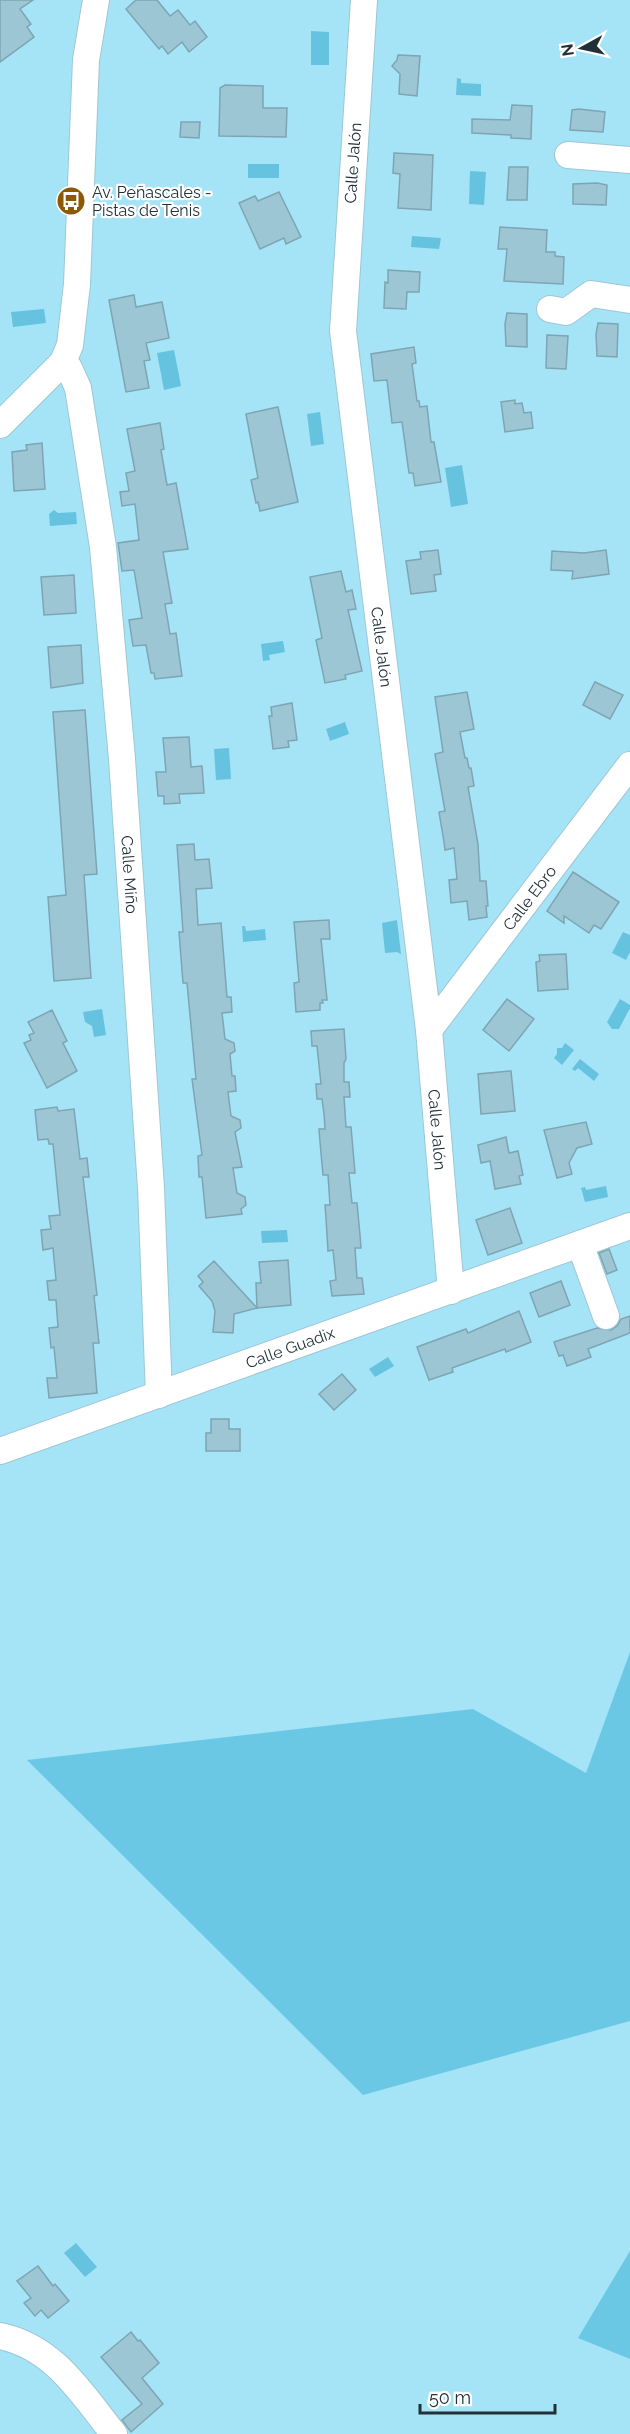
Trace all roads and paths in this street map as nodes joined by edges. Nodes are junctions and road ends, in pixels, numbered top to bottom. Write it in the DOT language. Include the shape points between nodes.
graph roads {
  1 [pos="96,0"];
  2 [pos="363,0"];
  3 [pos="568,155"];
  4 [pos="630,160"];
  5 [pos="630,300"];
  6 [pos="550,309"];
  7 [pos="63,362"];
  8 [pos="0,426"];
  9 [pos="630,765"];
  10 [pos="429,1030"];
  11 [pos="630,1226"];
  12 [pos="580,1245"];
  13 [pos="451,1292"];
  14 [pos="606,1316"];
  15 [pos="159,1395"];
  16 [pos="0,1451"];
  17 [pos="0,2336"];
  18 [pos="114,2434"];
  1 -- 7 [label="street" via="86,60 77,284 70,345"];
  2 -- 10 [label="street, Calle Jalón" via="343,331"];
  3 -- 4 [label="street"];
  5 -- 6 [label="street" via="591,294 566,312"];
  7 -- 8 [label="street"];
  7 -- 15 [label="street, Calle Miño" via="78,388 105,571 151,1188"];
  9 -- 10 [label="street, Calle Ebro"];
  10 -- 13 [label="street, Calle Jalón"];
  11 -- 12 [label="street, Calle Guadix"];
  12 -- 13 [label="street, Calle Guadix"];
  12 -- 14 [label="street"];
  13 -- 15 [label="street, Calle Guadix"];
  15 -- 16 [label="street, Calle Guadix"];
  17 -- 18 [label="street" via="20,2340 42,2352 63,2371"];
}
